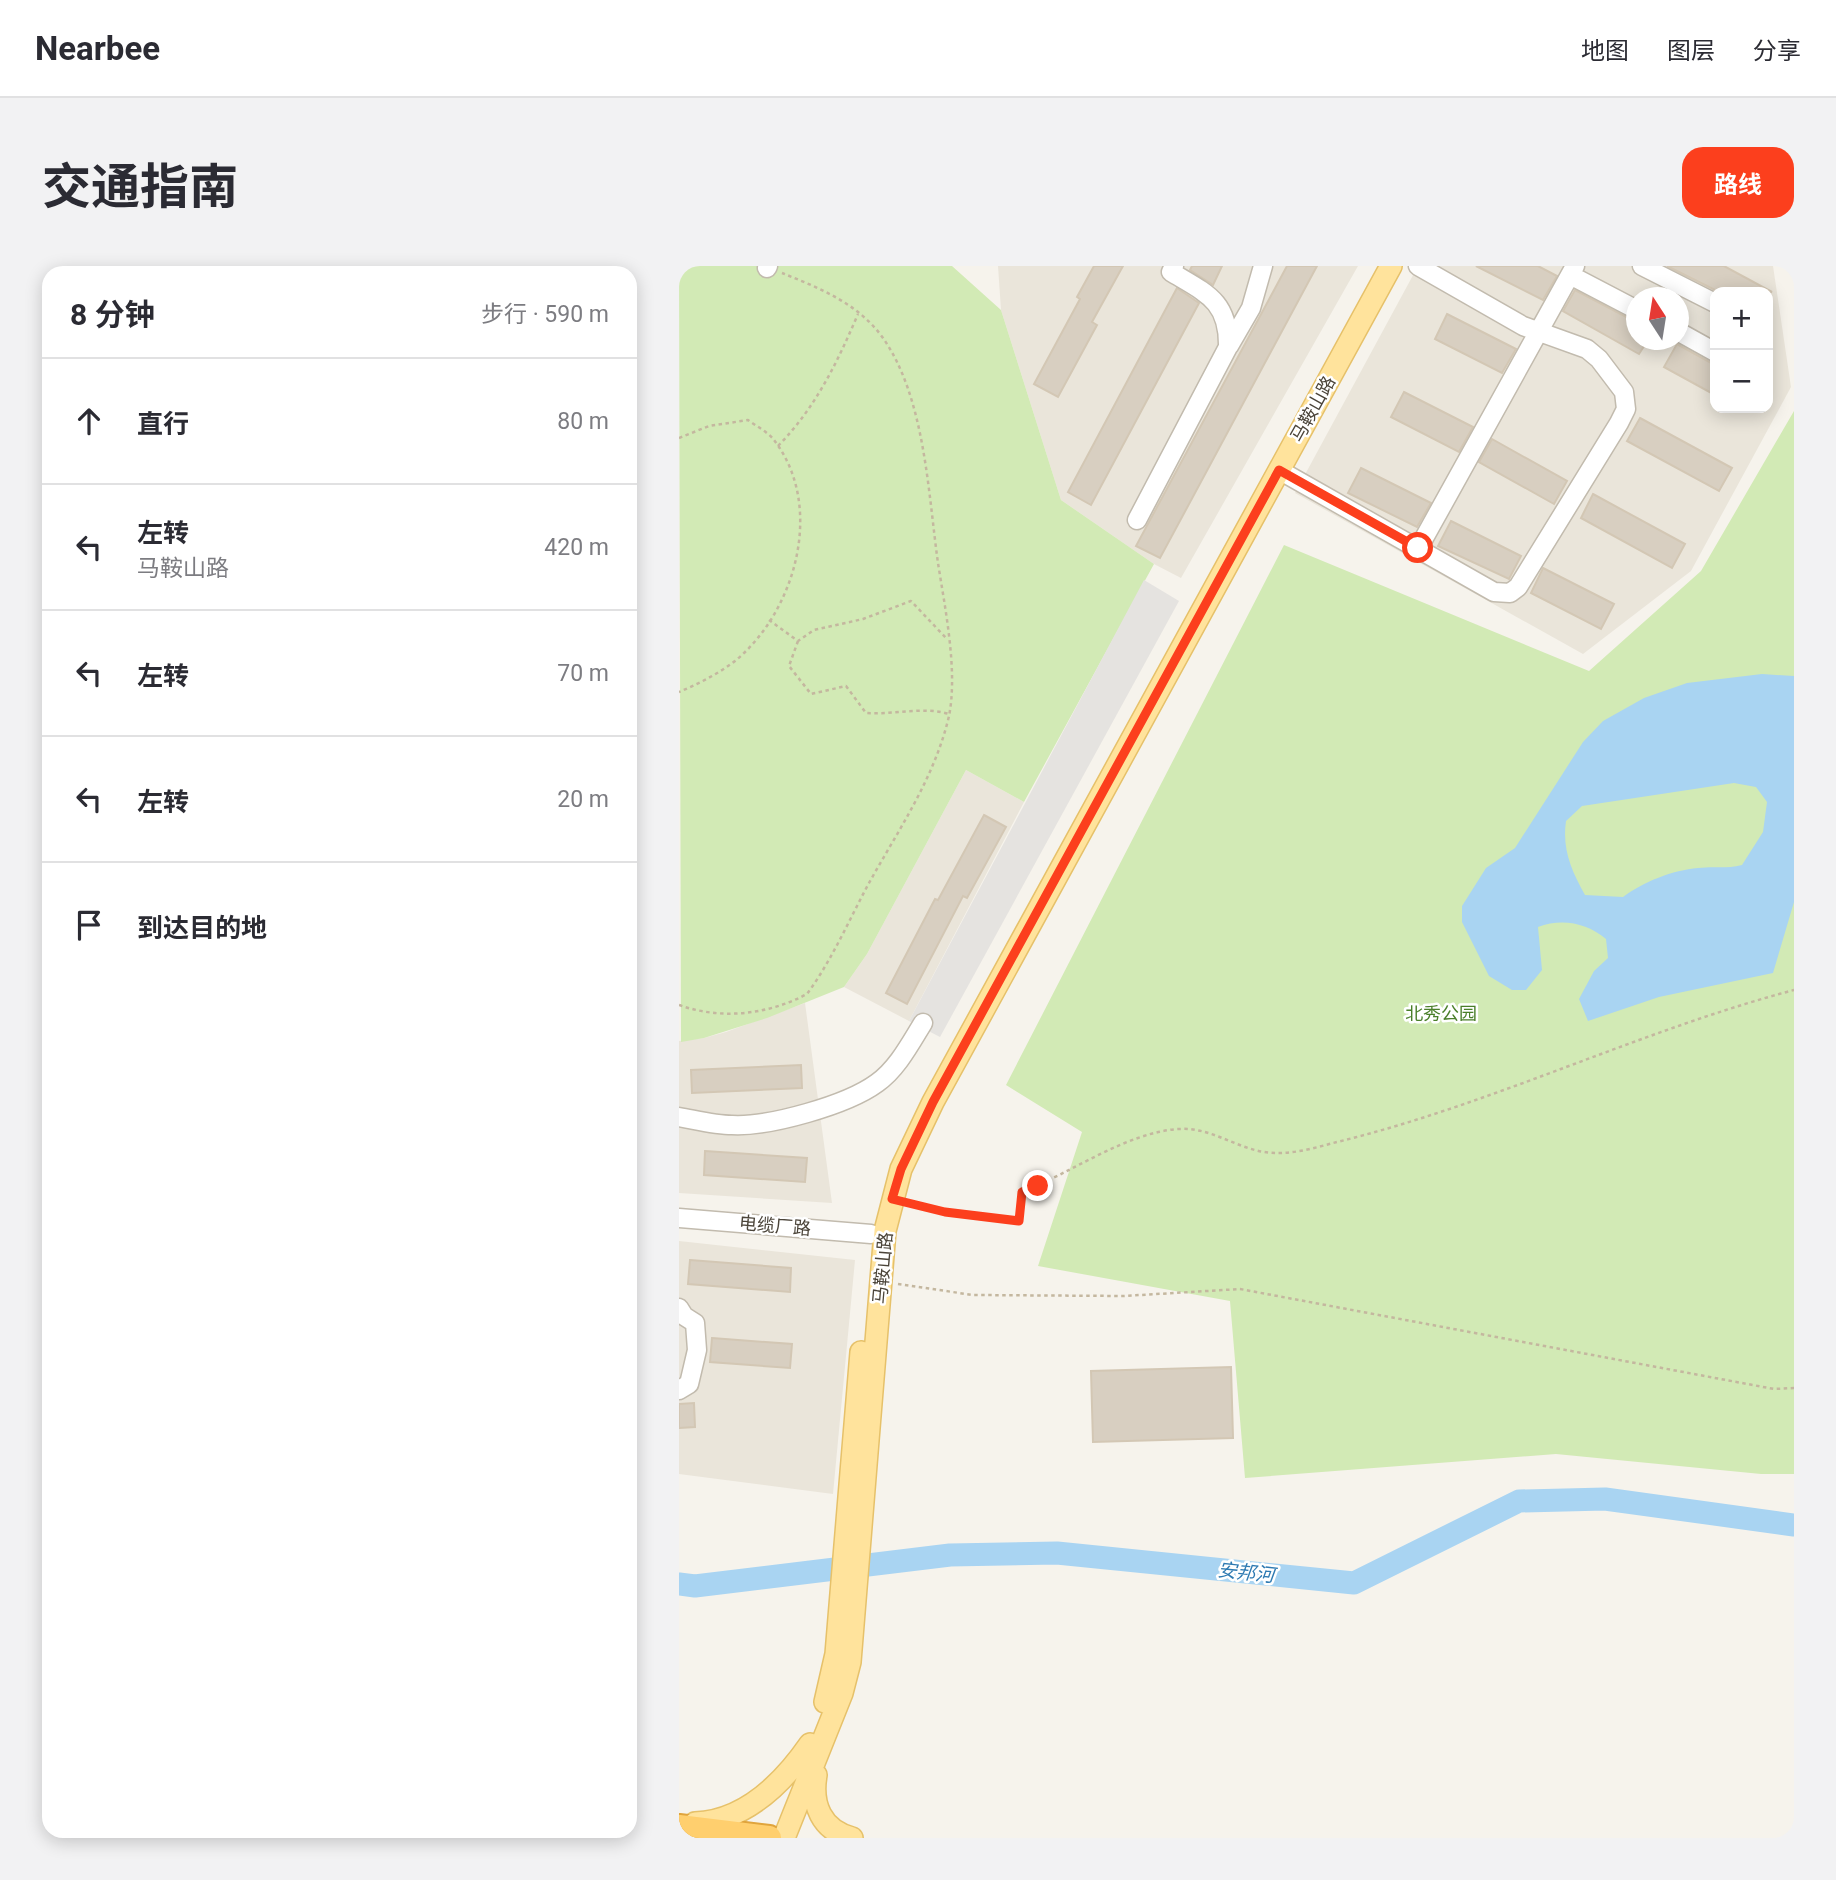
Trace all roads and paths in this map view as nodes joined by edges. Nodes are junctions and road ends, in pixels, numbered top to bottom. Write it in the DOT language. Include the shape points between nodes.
graph roads {
  1 [pos="1174,266"];
  2 [pos="1263,266"];
  3 [pos="1377,266"];
  4 [pos="1391,266"];
  5 [pos="1418,266"];
  6 [pos="1642,266"];
  7 [pos="768,267"];
  8 [pos="1572,271"];
  9 [pos="1710,300"];
  10 [pos="1626,304"];
  11 [pos="858,314"];
  12 [pos="1538,331"];
  13 [pos="1689,338"];
  14 [pos="1228,347"];
  15 [pos="1711,350"];
  16 [pos="679,438"];
  17 [pos="778,446"];
  18 [pos="1279,470"];
  19 [pos="1137,520"];
  20 [pos="1418,548"];
  21 [pos="769,620"];
  22 [pos="948,640"];
  23 [pos="798,641"];
  24 [pos="679,692"];
  25 [pos="949,714"];
  26 [pos="1794,990"];
  27 [pos="679,1005"];
  28 [pos="922,1023"];
  29 [pos="679,1117"];
  30 [pos="892,1199"];
  31 [pos="679,1218"];
  32 [pos="871,1234"];
  33 [pos="881,1282"];
  34 [pos="679,1308"];
  35 [pos="1794,1388"];
  36 [pos="679,1390"];
  37 [pos="861,1446"];
  38 [pos="815,1745"];
  39 [pos="679,1825"];
  40 [pos="771,1838"];
  41 [pos="784,1838"];
  42 [pos="852,1838"];
  1 -- 14 [label="street" via="1171,272 1220,306"];
  2 -- 14 [label="street" via="1251,308"];
  3 -- 32 [label="main road, 马鞍山路" via="905,1129 885,1176"];
  4 -- 18 [label="main road, 马鞍山路"];
  5 -- 12 [label="street"];
  6 -- 9 [label="street"];
  7 -- 11 [label="path" via="830,292"];
  8 -- 10 [label="street"];
  8 -- 12 [label="street"];
  11 -- 17 [label="path" via="829,379"];
  11 -- 22 [label="path" via="882,337 917,423"];
  12 -- 20 [label="street"];
  12 -- 20 [label="street" via="1587,349 1599,359 1624,392 1626,409 1619,423 1568,510 1510,593 1494,592"];
  13 -- 15 [label="street"];
  14 -- 19 [label="street"];
  16 -- 17 [label="path" via="709,425 748,420"];
  17 -- 21 [label="path" via="800,502 803,529 786,586"];
  18 -- 20 [label="street"];
  18 -- 30 [label="main road, 马鞍山路" via="933,1102"];
  21 -- 23 [label="path"];
  21 -- 24 [label="path" via="736,659"];
  22 -- 23 [label="path" via="911,601 814,630"];
  22 -- 25 [label="path"];
  23 -- 25 [label="path" via="789,666 811,694 846,686 866,713 930,709"];
  25 -- 27 [label="path" via="926,780 807,995 774,1007 726,1014"];
  26 -- 30 [label="path" via="1706,1016 1402,1126 1296,1152 1265,1152 1192,1129 1145,1136 1022,1192 1019,1221 945,1212"];
  28 -- 29 [label="street" via="900,1058 876,1083 834,1103 756,1124"];
  30 -- 33 [label="main road, 马鞍山路"];
  31 -- 32 [label="street, 电缆厂路"];
  32 -- 37 [label="main road, 马鞍山路"];
  33 -- 35 [label="path" via="973,1295 1123,1296 1240,1289 1773,1389"];
  33 -- 37 [label="main road, 马鞍山路"];
  34 -- 36 [label="street" via="695,1323 697,1350 689,1384"];
  37 -- 38 [label="main road, 马鞍山路" via="847,1609"];
  38 -- 39 [label="main road" via="785,1777 732,1816"];
  38 -- 40 [label="main road, 马鞍山路"];
  38 -- 41 [label="main road, 马鞍山路"];
  38 -- 42 [label="main road" via="817,1809 828,1827"];
  39 -- 40 [label="highway"];
}
